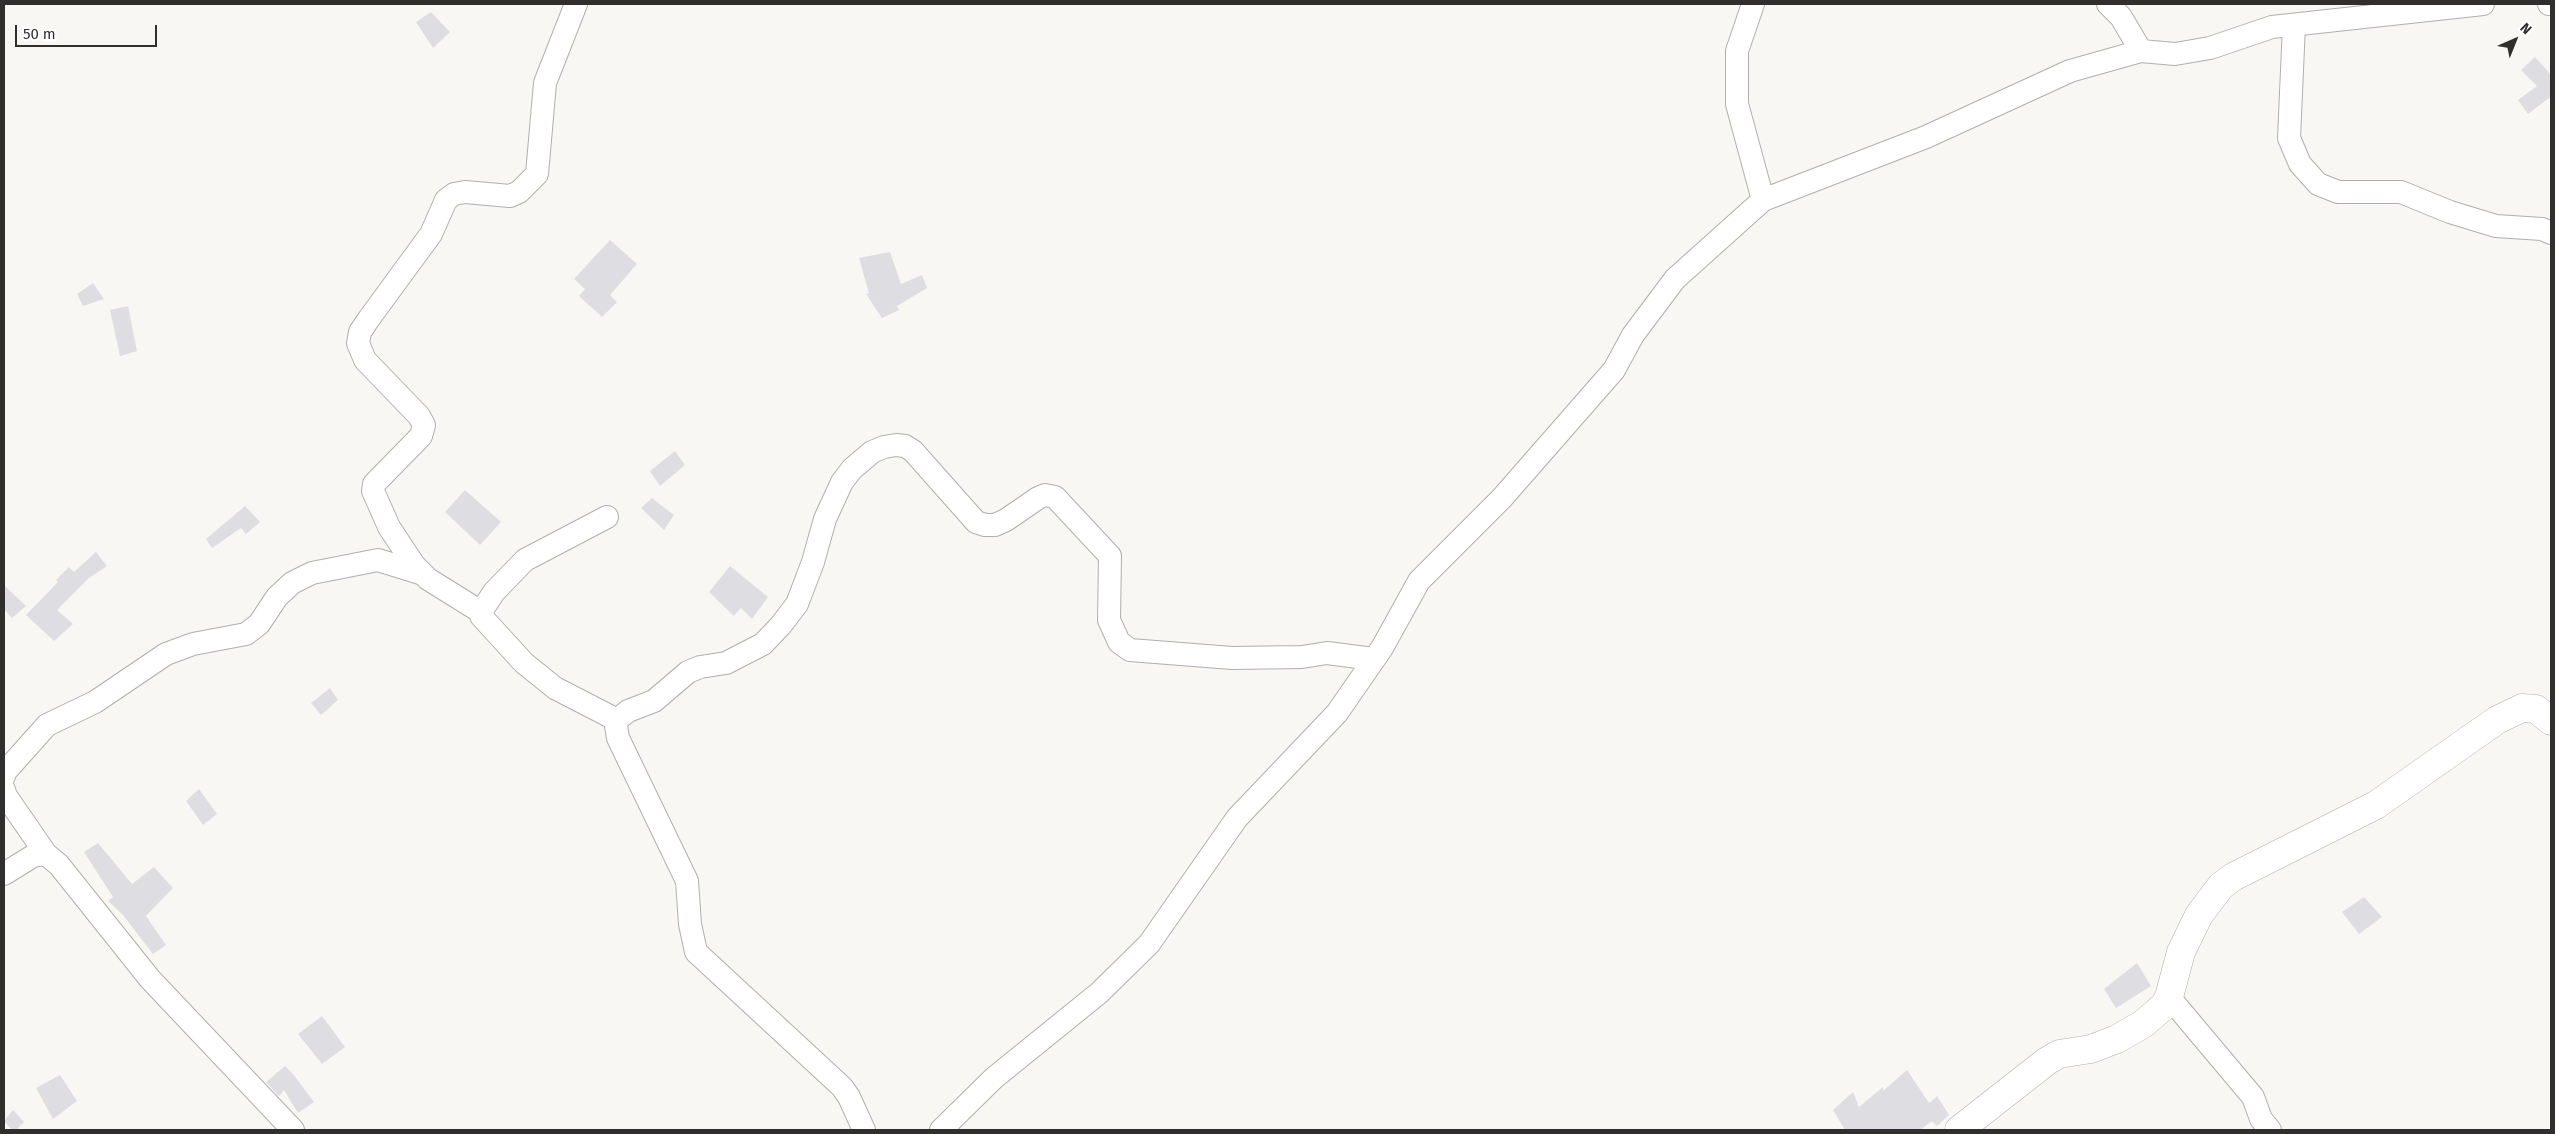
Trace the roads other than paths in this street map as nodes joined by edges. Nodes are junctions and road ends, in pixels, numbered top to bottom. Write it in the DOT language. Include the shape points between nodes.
graph roads {
  1 [pos="576,4"];
  2 [pos="1752,4"];
  3 [pos="2108,4"];
  4 [pos="2483,4"];
  5 [pos="2294,25"];
  6 [pos="2141,50"];
  7 [pos="1762,200"];
  8 [pos="2551,233"];
  9 [pos="607,517"];
  10 [pos="423,574"];
  11 [pos="481,612"];
  12 [pos="1374,660"];
  13 [pos="617,720"];
  14 [pos="2551,721"];
  15 [pos="4,776"];
  16 [pos="4,790"];
  17 [pos="46,854"];
  18 [pos="4,874"];
  19 [pos="2169,996"];
  20 [pos="293,1130"];
  21 [pos="864,1130"];
  22 [pos="941,1130"];
  23 [pos="1959,1130"];
  24 [pos="2270,1130"];
  1 -- 10 [label="street" via="545,83 537,174 519,192 510,196 465,192 446,200 431,234 360,332 358,343 365,360 424,425 421,436 379,478 373,491 389,527"];
  2 -- 7 [label="street" via="1737,51 1738,104"];
  3 -- 6 [label="street" via="2121,16"];
  4 -- 5 [label="street"];
  5 -- 6 [label="street" via="2272,27 2210,48 2175,54"];
  5 -- 8 [label="street" via="2290,138 2300,164 2318,184 2338,192 2401,192 2496,226 2542,229"];
  6 -- 7 [label="street" via="2070,71 1926,137"];
  7 -- 12 [label="street" via="1675,279 1633,335 1614,370 1502,498 1419,581"];
  9 -- 11 [label="street" via="525,560 494,592"];
  10 -- 11 [label="street"];
  10 -- 15 [label="street" via="378,560 312,573 292,583 277,597 259,624 246,634 193,644 166,654 95,702 47,725"];
  11 -- 13 [label="street" via="524,663 555,688"];
  12 -- 13 [label="street" via="1327,653 1302,657 1232,658 1130,650 1119,642 1109,620 1110,556 1062,502 1045,495 1006,520 984,525 976,522 913,452 905,446 896,445 872,452 842,482 825,519 813,562 796,604 763,644 726,663 688,672 654,701 628,711"];
  12 -- 22 [label="street" via="1337,712 1237,818 1149,944 1100,993 994,1078"];
  13 -- 21 [label="street" via="618,738 687,881 696,952 842,1087 850,1097"];
  14 -- 19 [label="street" via="2536,709 2522,708 2497,720 2376,805 2233,877 2221,886 2199,915 2181,952"];
  16 -- 17 [label="street"];
  17 -- 18 [label="street" via="33,856"];
  17 -- 20 [label="street" via="59,865 150,979"];
  19 -- 23 [label="street" via="2164,1006 2143,1024 2117,1039 2091,1049 2059,1054 2034,1069"];
  19 -- 24 [label="street" via="2253,1097 2261,1119"];
}
